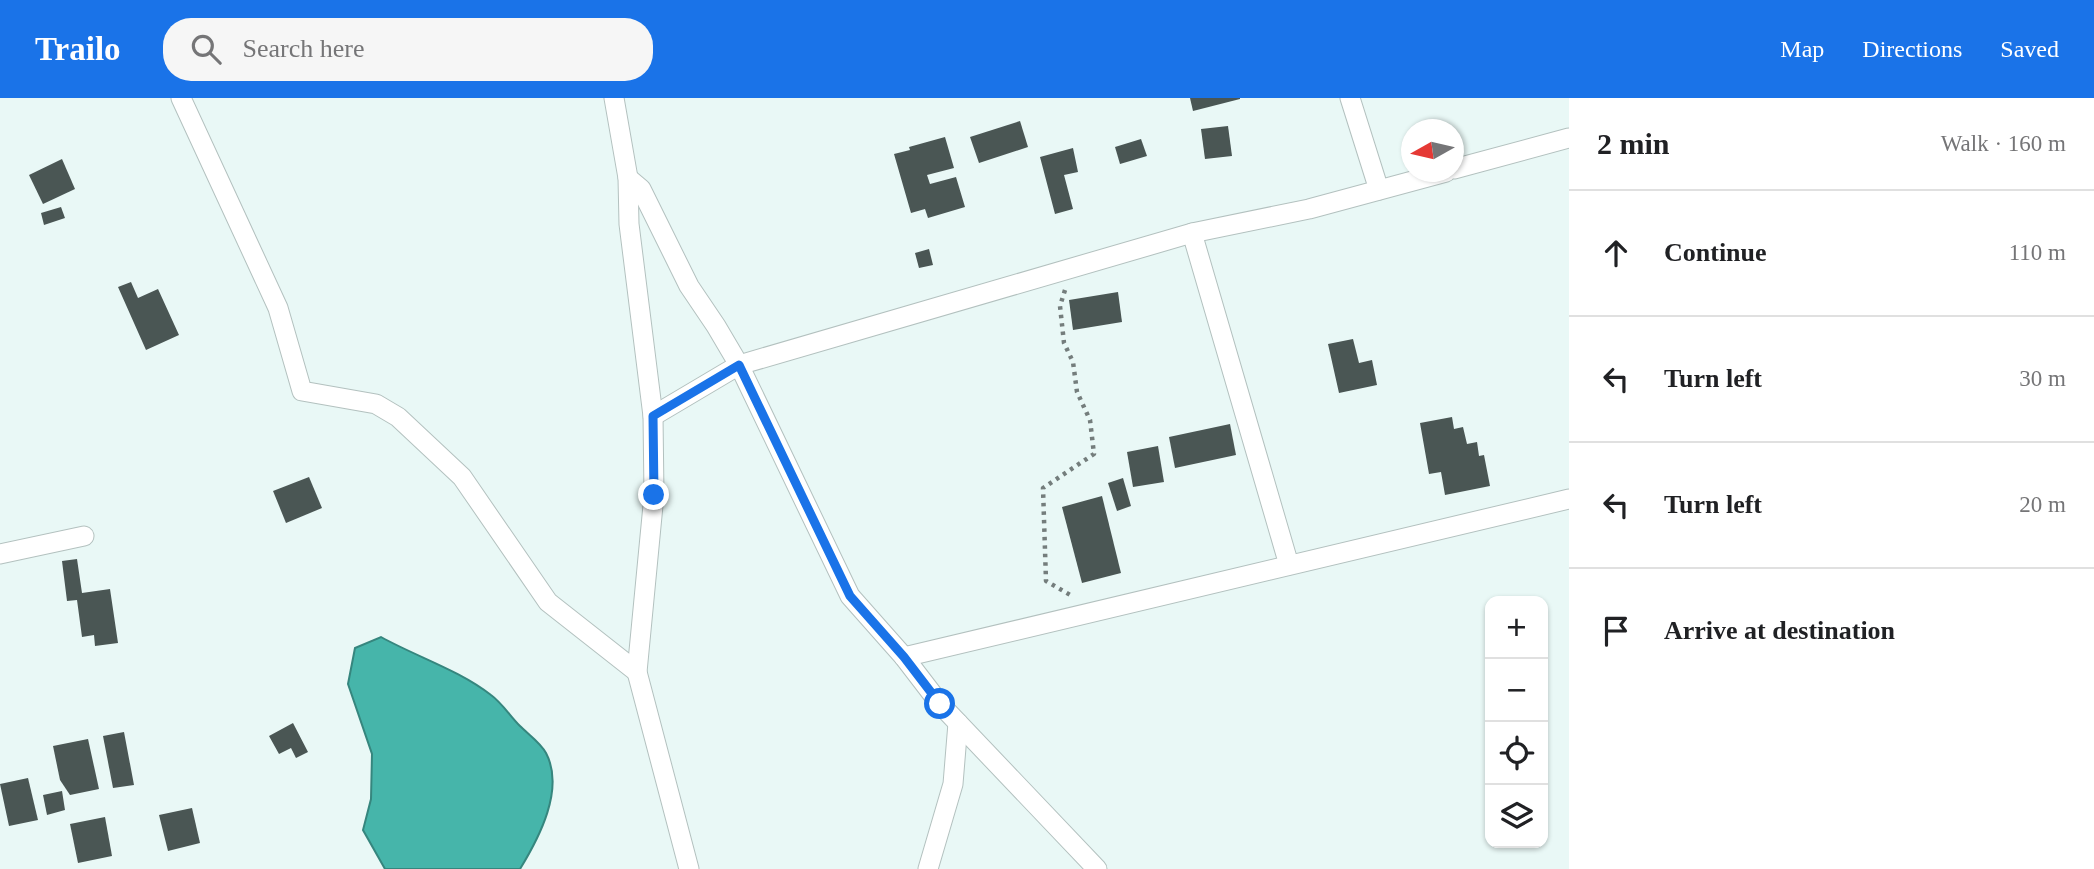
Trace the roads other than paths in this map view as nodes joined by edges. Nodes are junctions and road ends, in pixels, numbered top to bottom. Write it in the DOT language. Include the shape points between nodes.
graph roads {
  1 [pos="181,98"];
  2 [pos="614,98"];
  3 [pos="1350,98"];
  4 [pos="1569,138"];
  5 [pos="1464,166"];
  6 [pos="628,178"];
  7 [pos="1409,182"];
  8 [pos="1379,190"];
  9 [pos="1192,233"];
  10 [pos="739,365"];
  11 [pos="653,416"];
  12 [pos="1569,499"];
  13 [pos="84,536"];
  14 [pos="0,554"];
  15 [pos="1289,565"];
  16 [pos="904,657"];
  17 [pos="637,672"];
  18 [pos="958,723"];
  19 [pos="690,869"];
  20 [pos="928,869"];
  21 [pos="1097,869"];
  1 -- 17 [label="street" via="278,308 302,391 376,404 398,417 462,477 548,602"];
  2 -- 6 [label="street"];
  3 -- 8 [label="street"];
  4 -- 5 [label="street"];
  6 -- 10 [label="street" via="641,190 689,286"];
  6 -- 11 [label="street" via="628,224"];
  7 -- 8 [label="street"];
  8 -- 9 [label="street"];
  9 -- 10 [label="street"];
  9 -- 15 [label="street"];
  10 -- 11 [label="street"];
  10 -- 16 [label="street" via="850,596"];
  11 -- 17 [label="street" via="654,495"];
  12 -- 15 [label="street"];
  13 -- 14 [label="street"];
  15 -- 16 [label="street"];
  16 -- 18 [label="street"];
  17 -- 19 [label="street"];
  18 -- 20 [label="street" via="953,785"];
  18 -- 21 [label="street"];
}
